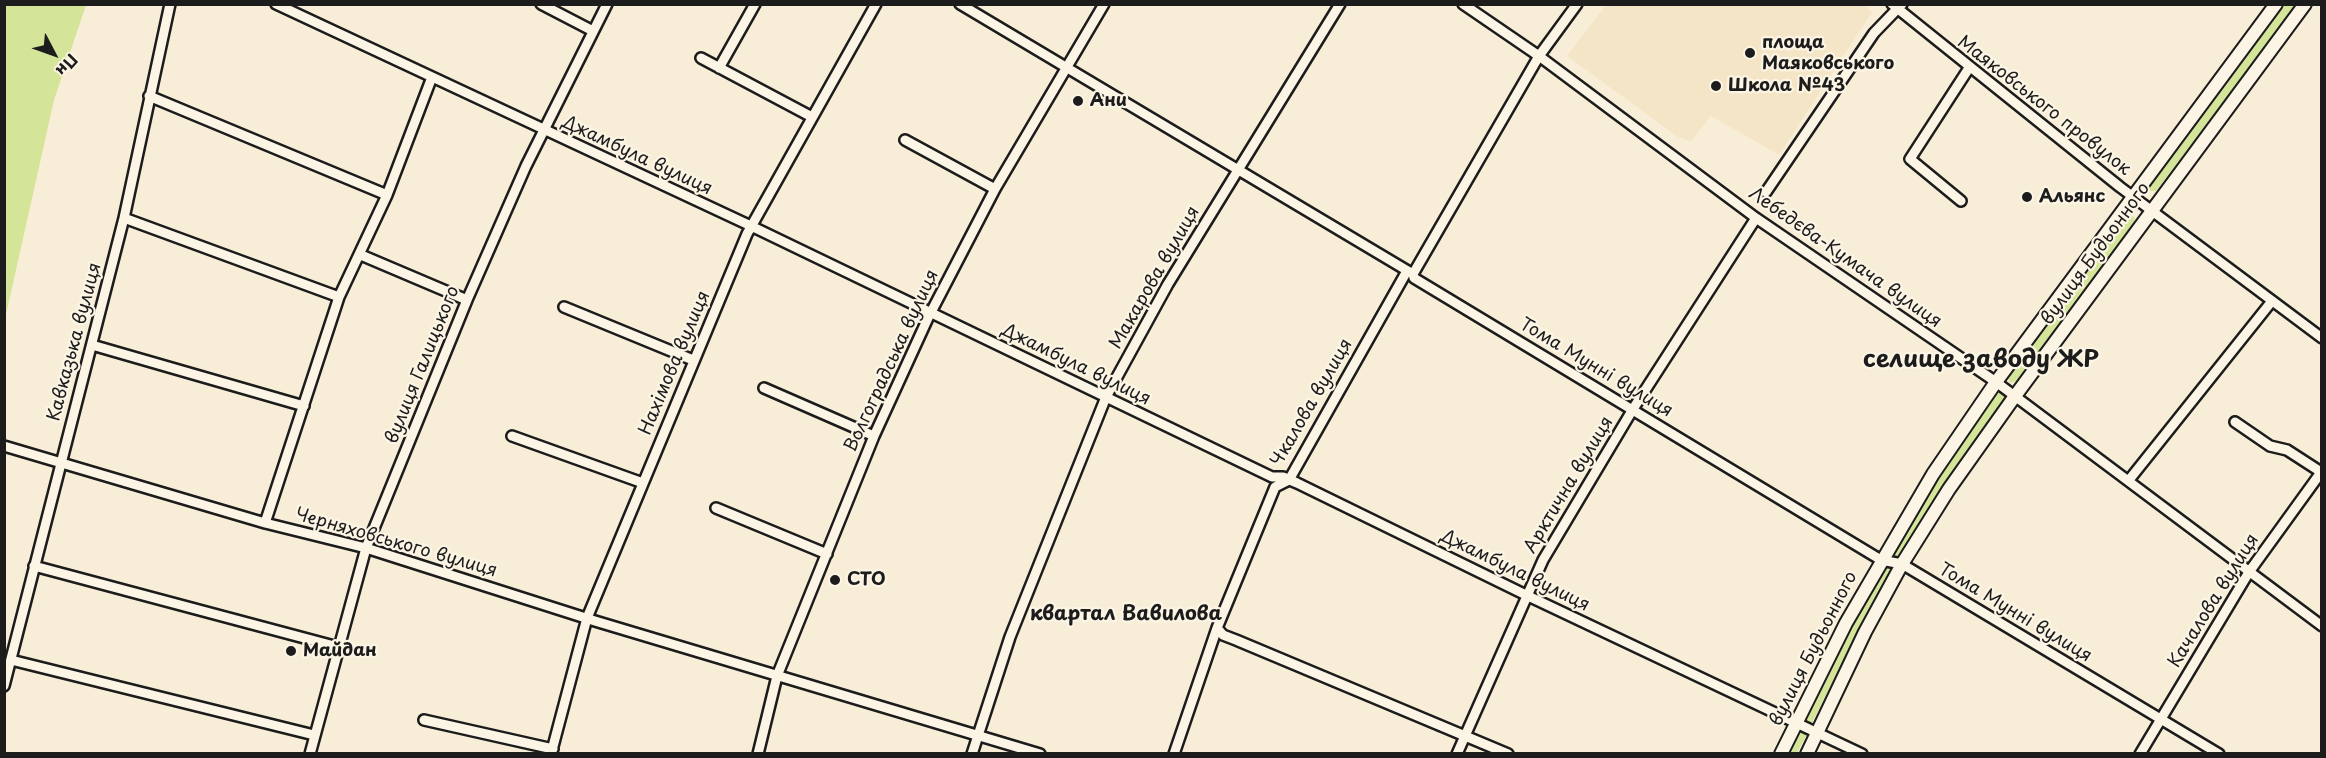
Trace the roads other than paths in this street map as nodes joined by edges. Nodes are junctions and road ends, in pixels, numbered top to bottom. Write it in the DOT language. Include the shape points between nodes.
graph roads {
  1 [pos="170,4"];
  2 [pos="276,4"];
  3 [pos="541,4"];
  4 [pos="608,4"];
  5 [pos="755,4"];
  6 [pos="876,4"];
  7 [pos="960,4"];
  8 [pos="1104,4"];
  9 [pos="1340,4"];
  10 [pos="1463,4"];
  11 [pos="1577,4"];
  12 [pos="2276,4"];
  13 [pos="2305,4"];
  14 [pos="1897,6"];
  15 [pos="593,31"];
  16 [pos="1539,56"];
  17 [pos="701,58"];
  18 [pos="719,68"];
  19 [pos="1969,68"];
  20 [pos="1066,69"];
  21 [pos="432,77"];
  22 [pos="149,96"];
  23 [pos="812,117"];
  24 [pos="542,130"];
  25 [pos="905,140"];
  26 [pos="1236,170"];
  27 [pos="995,189"];
  28 [pos="1766,192"];
  29 [pos="387,195"];
  30 [pos="2132,196"];
  31 [pos="1961,201"];
  32 [pos="2151,210"];
  33 [pos="124,218"];
  34 [pos="1756,218"];
  35 [pos="751,226"];
  36 [pos="361,255"];
  37 [pos="1410,273"];
  38 [pos="339,297"];
  39 [pos="467,300"];
  40 [pos="2272,301"];
  41 [pos="564,307"];
  42 [pos="930,314"];
  43 [pos="2322,338"];
  44 [pos="92,345"];
  45 [pos="693,360"];
  46 [pos="1996,382"];
  47 [pos="764,388"];
  48 [pos="2014,396"];
  49 [pos="1106,398"];
  50 [pos="304,406"];
  51 [pos="1633,409"];
  52 [pos="2235,422"];
  53 [pos="512,436"];
  54 [pos="874,436"];
  55 [pos="4,446"];
  56 [pos="60,461"];
  57 [pos="2321,472"];
  58 [pos="1289,480"];
  59 [pos="2129,480"];
  60 [pos="643,483"];
  61 [pos="716,508"];
  62 [pos="266,523"];
  63 [pos="366,548"];
  64 [pos="826,554"];
  65 [pos="1881,560"];
  66 [pos="1902,564"];
  67 [pos="34,566"];
  68 [pos="2249,572"];
  69 [pos="1526,595"];
  70 [pos="587,618"];
  71 [pos="2322,626"];
  72 [pos="1216,628"];
  73 [pos="338,646"];
  74 [pos="11,660"];
  75 [pos="777,676"];
  76 [pos="4,686"];
  77 [pos="2159,719"];
  78 [pos="424,720"];
  79 [pos="1796,722"];
  80 [pos="1816,732"];
  81 [pos="314,735"];
  82 [pos="977,735"];
  83 [pos="1463,735"];
  84 [pos="552,751"];
  85 [pos="310,753"];
  86 [pos="758,753"];
  87 [pos="972,753"];
  88 [pos="1040,753"];
  89 [pos="1174,753"];
  90 [pos="1457,753"];
  91 [pos="1508,753"];
  92 [pos="1781,753"];
  93 [pos="1807,753"];
  94 [pos="1862,753"];
  95 [pos="2140,753"];
  96 [pos="2219,753"];
  1 -- 22 [label="street, Кавказька вулиця"];
  2 -- 21 [label="street, Джамбула вулиця"];
  3 -- 15 [label="street"];
  4 -- 15 [label="street, вулиця Галицького"];
  5 -- 18 [label="street"];
  6 -- 23 [label="street, Нахімова вулиця"];
  7 -- 20 [label="street, Тома Мунні вулиця"];
  8 -- 20 [label="street, Волгоградська вулиця"];
  9 -- 26 [label="street, Макарова вулиця"];
  10 -- 16 [label="street, Лебедєва-Кумача вулиця"];
  11 -- 16 [label="street, Чкалова вулиця"];
  12 -- 30 [label="main road, вулиця Будьонного"];
  13 -- 32 [label="main road, вулиця Будьонного"];
  14 -- 19 [label="street, Маяковського провулок"];
  14 -- 28 [label="street" via="1874,33"];
  15 -- 24 [label="street, вулиця Галицького"];
  16 -- 34 [label="street, Лебедєва-Кумача вулиця"];
  16 -- 37 [label="street, Чкалова вулиця"];
  17 -- 18 [label="street"];
  18 -- 23 [label="street"];
  19 -- 30 [label="street, Маяковського провулок"];
  19 -- 31 [label="street" via="1910,159"];
  20 -- 26 [label="street, Тома Мунні вулиця"];
  20 -- 27 [label="street, Волгоградська вулиця"];
  21 -- 24 [label="street, Джамбула вулиця"];
  21 -- 29 [label="street"];
  22 -- 29 [label="street"];
  22 -- 33 [label="street, Кавказька вулиця"];
  23 -- 35 [label="street, Нахімова вулиця"];
  24 -- 35 [label="street, Джамбула вулиця"];
  24 -- 39 [label="street, вулиця Галицького"];
  25 -- 27 [label="street"];
  26 -- 37 [label="street, Тома Мунні вулиця"];
  26 -- 49 [label="street, Макарова вулиця"];
  27 -- 42 [label="street, Волгоградська вулиця"];
  29 -- 36 [label="street"];
  30 -- 32 [label="street, Маяковського провулок"];
  30 -- 46 [label="main road, вулиця Будьонного"];
  32 -- 40 [label="street, Маяковського провулок"];
  32 -- 48 [label="main road, вулиця Будьонного"];
  33 -- 38 [label="street"];
  33 -- 44 [label="street, Кавказька вулиця"];
  34 -- 46 [label="street, Лебедєва-Кумача вулиця"];
  34 -- 51 [label="street, Арктична вулиця"];
  35 -- 42 [label="street, Джамбула вулиця"];
  35 -- 45 [label="street, Нахімова вулиця"];
  36 -- 38 [label="street"];
  36 -- 39 [label="street"];
  37 -- 51 [label="street, Тома Мунні вулиця"];
  37 -- 58 [label="street, Чкалова вулиця"];
  38 -- 50 [label="street"];
  39 -- 63 [label="street, вулиця Галицького"];
  40 -- 43 [label="street, Маяковського провулок"];
  40 -- 59 [label="street"];
  41 -- 45 [label="street"];
  42 -- 49 [label="street, Джамбула вулиця"];
  42 -- 54 [label="street, Волгоградська вулиця"];
  44 -- 50 [label="street"];
  44 -- 56 [label="street, Кавказька вулиця"];
  45 -- 60 [label="street, Нахімова вулиця"];
  46 -- 48 [label="street, Лебедєва-Кумача вулиця"];
  46 -- 65 [label="main road, вулиця Будьонного"];
  47 -- 54 [label="street"];
  48 -- 59 [label="street, Лебедєва-Кумача вулиця"];
  48 -- 66 [label="main road, вулиця Будьонного"];
  49 -- 58 [label="street, Джамбула вулиця" via="1272,477"];
  49 -- 82 [label="street, Макарова вулиця" via="1010,637"];
  50 -- 62 [label="street"];
  51 -- 65 [label="street, Тома Мунні вулиця"];
  51 -- 69 [label="street, Арктична вулиця"];
  52 -- 57 [label="street" via="2270,446 2287,450"];
  53 -- 60 [label="street"];
  54 -- 64 [label="street, Волгоградська вулиця"];
  55 -- 56 [label="street, Черняховського вулиця"];
  56 -- 62 [label="street, Черняховського вулиця"];
  56 -- 67 [label="street, Кавказька вулиця"];
  57 -- 68 [label="street, Качалова вулиця"];
  58 -- 69 [label="street, Джамбула вулиця"];
  58 -- 72 [label="street, Чкалова вулиця" via="1275,487"];
  59 -- 68 [label="street, Лебедєва-Кумача вулиця"];
  60 -- 70 [label="street, Нахімова вулиця"];
  61 -- 64 [label="street"];
  62 -- 63 [label="street, Черняховського вулиця"];
  63 -- 70 [label="street, Черняховського вулиця"];
  63 -- 73 [label="street, вулиця Галицького"];
  64 -- 75 [label="street, Волгоградська вулиця"];
  65 -- 66 [label="street, Тома Мунні вулиця"];
  65 -- 79 [label="main road, вулиця Будьонного"];
  66 -- 77 [label="street, Тома Мунні вулиця"];
  66 -- 80 [label="main road, вулиця Будьонного"];
  67 -- 73 [label="street"];
  67 -- 74 [label="street, Кавказька вулиця"];
  68 -- 71 [label="street, Лебедєва-Кумача вулиця"];
  68 -- 77 [label="street, Качалова вулиця"];
  69 -- 79 [label="street, Джамбула вулиця"];
  69 -- 83 [label="street, Арктична вулиця"];
  70 -- 75 [label="street, Черняховського вулиця"];
  70 -- 84 [label="street, Нахімова вулиця"];
  72 -- 83 [label="street" via="1223,635"];
  72 -- 89 [label="street, Чкалова вулиця"];
  73 -- 81 [label="street, вулиця Галицького"];
  74 -- 76 [label="street, Кавказька вулиця"];
  74 -- 81 [label="street"];
  75 -- 82 [label="street, Черняховського вулиця"];
  75 -- 86 [label="street, Волгоградська вулиця"];
  77 -- 95 [label="street, Качалова вулиця"];
  77 -- 96 [label="street, Тома Мунні вулиця"];
  78 -- 84 [label="street"];
  79 -- 80 [label="street, Джамбула вулиця"];
  79 -- 92 [label="main road, вулиця Будьонного"];
  80 -- 93 [label="main road, вулиця Будьонного"];
  80 -- 94 [label="street, Джамбула вулиця"];
  81 -- 85 [label="street, вулиця Галицького"];
  82 -- 87 [label="street, Макарова вулиця"];
  82 -- 88 [label="street, Черняховського вулиця"];
  83 -- 90 [label="street, Арктична вулиця"];
  83 -- 91 [label="street"];
}
